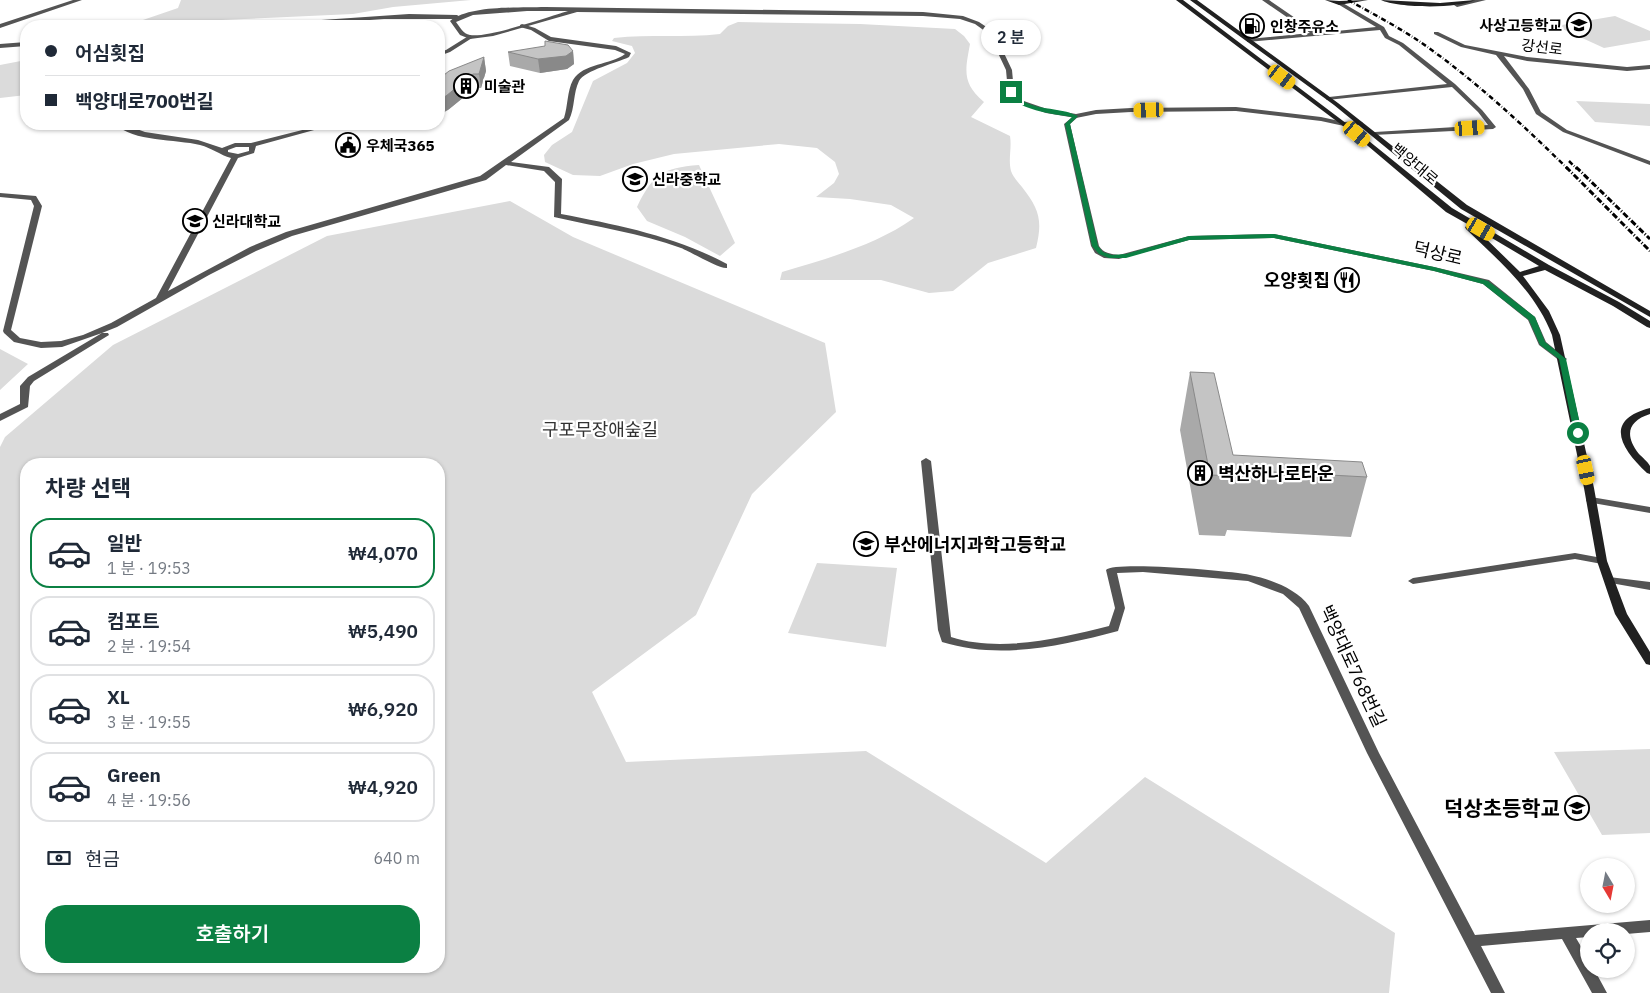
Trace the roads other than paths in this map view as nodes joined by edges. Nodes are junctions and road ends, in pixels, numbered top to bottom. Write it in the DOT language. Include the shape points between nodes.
graph roads {
  1 [pos="79,0"];
  2 [pos="1179,0"];
  3 [pos="1265,0"];
  4 [pos="1328,0"];
  5 [pos="1365,0"];
  6 [pos="1384,0"];
  7 [pos="1472,0"];
  8 [pos="1483,0"];
  9 [pos="1196,1"];
  10 [pos="1339,3"];
  11 [pos="1457,5"];
  12 [pos="577,10"];
  13 [pos="457,17"];
  14 [pos="351,20"];
  15 [pos="0,26"];
  16 [pos="522,26"];
  17 [pos="1382,28"];
  18 [pos="1436,33"];
  19 [pos="1315,34"];
  20 [pos="470,37"];
  21 [pos="1249,40"];
  22 [pos="20,44"];
  23 [pos="0,46"];
  24 [pos="445,52"];
  25 [pos="1499,54"];
  26 [pos="1650,67"];
  27 [pos="1453,85"];
  28 [pos="1329,99"];
  29 [pos="1076,116"];
  30 [pos="1360,123"];
  31 [pos="1344,124"];
  32 [pos="128,130"];
  33 [pos="309,130"];
  34 [pos="1375,134"];
  35 [pos="187,142"];
  36 [pos="241,144"];
  37 [pos="251,145"];
  38 [pos="224,151"];
  39 [pos="236,156"];
  40 [pos="505,162"];
  41 [pos="1650,163"];
  42 [pos="0,195"];
  43 [pos="1449,210"];
  44 [pos="724,266"];
  45 [pos="1546,267"];
  46 [pos="1518,275"];
  47 [pos="158,300"];
  48 [pos="1650,314"];
  49 [pos="114,325"];
  50 [pos="1650,326"];
  51 [pos="1562,359"];
  52 [pos="1650,411"];
  53 [pos="0,418"];
  54 [pos="926,461"];
  55 [pos="1650,471"];
  56 [pos="1592,500"];
  57 [pos="1650,510"];
  58 [pos="1602,561"];
  59 [pos="1609,580"];
  60 [pos="1412,581"];
  61 [pos="1650,586"];
  62 [pos="1650,661"];
  63 [pos="1650,926"];
  64 [pos="1566,933"];
  65 [pos="1471,941"];
  66 [pos="1498,993"];
  67 [pos="1600,993"];
  1 -- 15 [label="street"];
  2 -- 31 [label="main road, 백양대로"];
  3 -- 19 [label="street"];
  4 -- 10 [label="main road"];
  5 -- 10 [label="main road"];
  6 -- 7 [label="main road" via="1434,4"];
  8 -- 11 [label="street"];
  9 -- 21 [label="main road, 백양대로"];
  10 -- 17 [label="street"];
  12 -- 13 [label="street" via="478,12"];
  12 -- 16 [label="street"];
  12 -- 29 [label="street" via="961,17 992,33 1009,70 1011,92 1016,100 1041,110"];
  13 -- 14 [label="street"];
  13 -- 20 [label="street" via="453,21 456,28"];
  16 -- 20 [label="street"];
  16 -- 40 [label="street" via="549,39 616,48 628,53 618,61 578,77 567,119"];
  17 -- 19 [label="street"];
  17 -- 27 [label="street" via="1386,36"];
  18 -- 25 [label="street, 강선로" via="1463,46"];
  19 -- 21 [label="street"];
  20 -- 24 [label="street"];
  21 -- 28 [label="main road, 백양대로"];
  22 -- 23 [label="street"];
  25 -- 26 [label="street, 강선로" via="1627,69"];
  25 -- 41 [label="street" via="1526,89 1538,113 1565,131"];
  27 -- 28 [label="street"];
  27 -- 34 [label="street" via="1493,127"];
  28 -- 30 [label="main road, 백양대로"];
  29 -- 31 [label="street" via="1113,111 1220,109 1277,113"];
  29 -- 51 [label="street, 덕상로" via="1067,124 1095,246 1101,253 1111,257 1126,256 1189,238 1274,236 1434,269 1486,282 1532,319 1542,343"];
  30 -- 31 [label="street"];
  30 -- 34 [label="main road, 백양대로"];
  31 -- 43 [label="main road, 백양대로"];
  32 -- 35 [label="street"];
  33 -- 37 [label="street"];
  34 -- 48 [label="main road, 백양대로" via="1464,207"];
  35 -- 36 [label="street"];
  35 -- 38 [label="street"];
  36 -- 37 [label="street"];
  36 -- 38 [label="street"];
  37 -- 39 [label="street" via="252,152"];
  38 -- 39 [label="street" via="226,155"];
  39 -- 47 [label="street"];
  40 -- 44 [label="street" via="546,169 559,181 556,215 674,243"];
  40 -- 47 [label="street" via="470,183 289,234 253,249"];
  42 -- 49 [label="street" via="33,198 38,206 7,331 17,340 41,345 62,344"];
  43 -- 45 [label="main road, 백양대로"];
  43 -- 46 [label="main road"];
  45 -- 46 [label="main road"];
  45 -- 50 [label="main road, 백양대로"];
  46 -- 51 [label="main road" via="1552,322"];
  47 -- 49 [label="street"];
  49 -- 53 [label="street" via="104,336 31,379 25,386 25,404"];
  51 -- 56 [label="main road"];
  52 -- 55 [label="main road" via="1634,417 1626,426 1624,436 1628,448"];
  54 -- 65 [label="street, 백양대로768번길" via="944,630 946,639 954,642 974,645 1049,643 1114,628 1120,608 1111,570 1143,568 1249,578 1287,591 1304,606 1373,753"];
  56 -- 57 [label="street"];
  56 -- 58 [label="main road"];
  58 -- 59 [label="main road"];
  58 -- 60 [label="street" via="1575,556"];
  59 -- 61 [label="street"];
  59 -- 62 [label="main road" via="1621,614"];
  63 -- 64 [label="street"];
  64 -- 65 [label="street"];
  64 -- 67 [label="street"];
  65 -- 66 [label="street, 백양대로768번길"];
}
